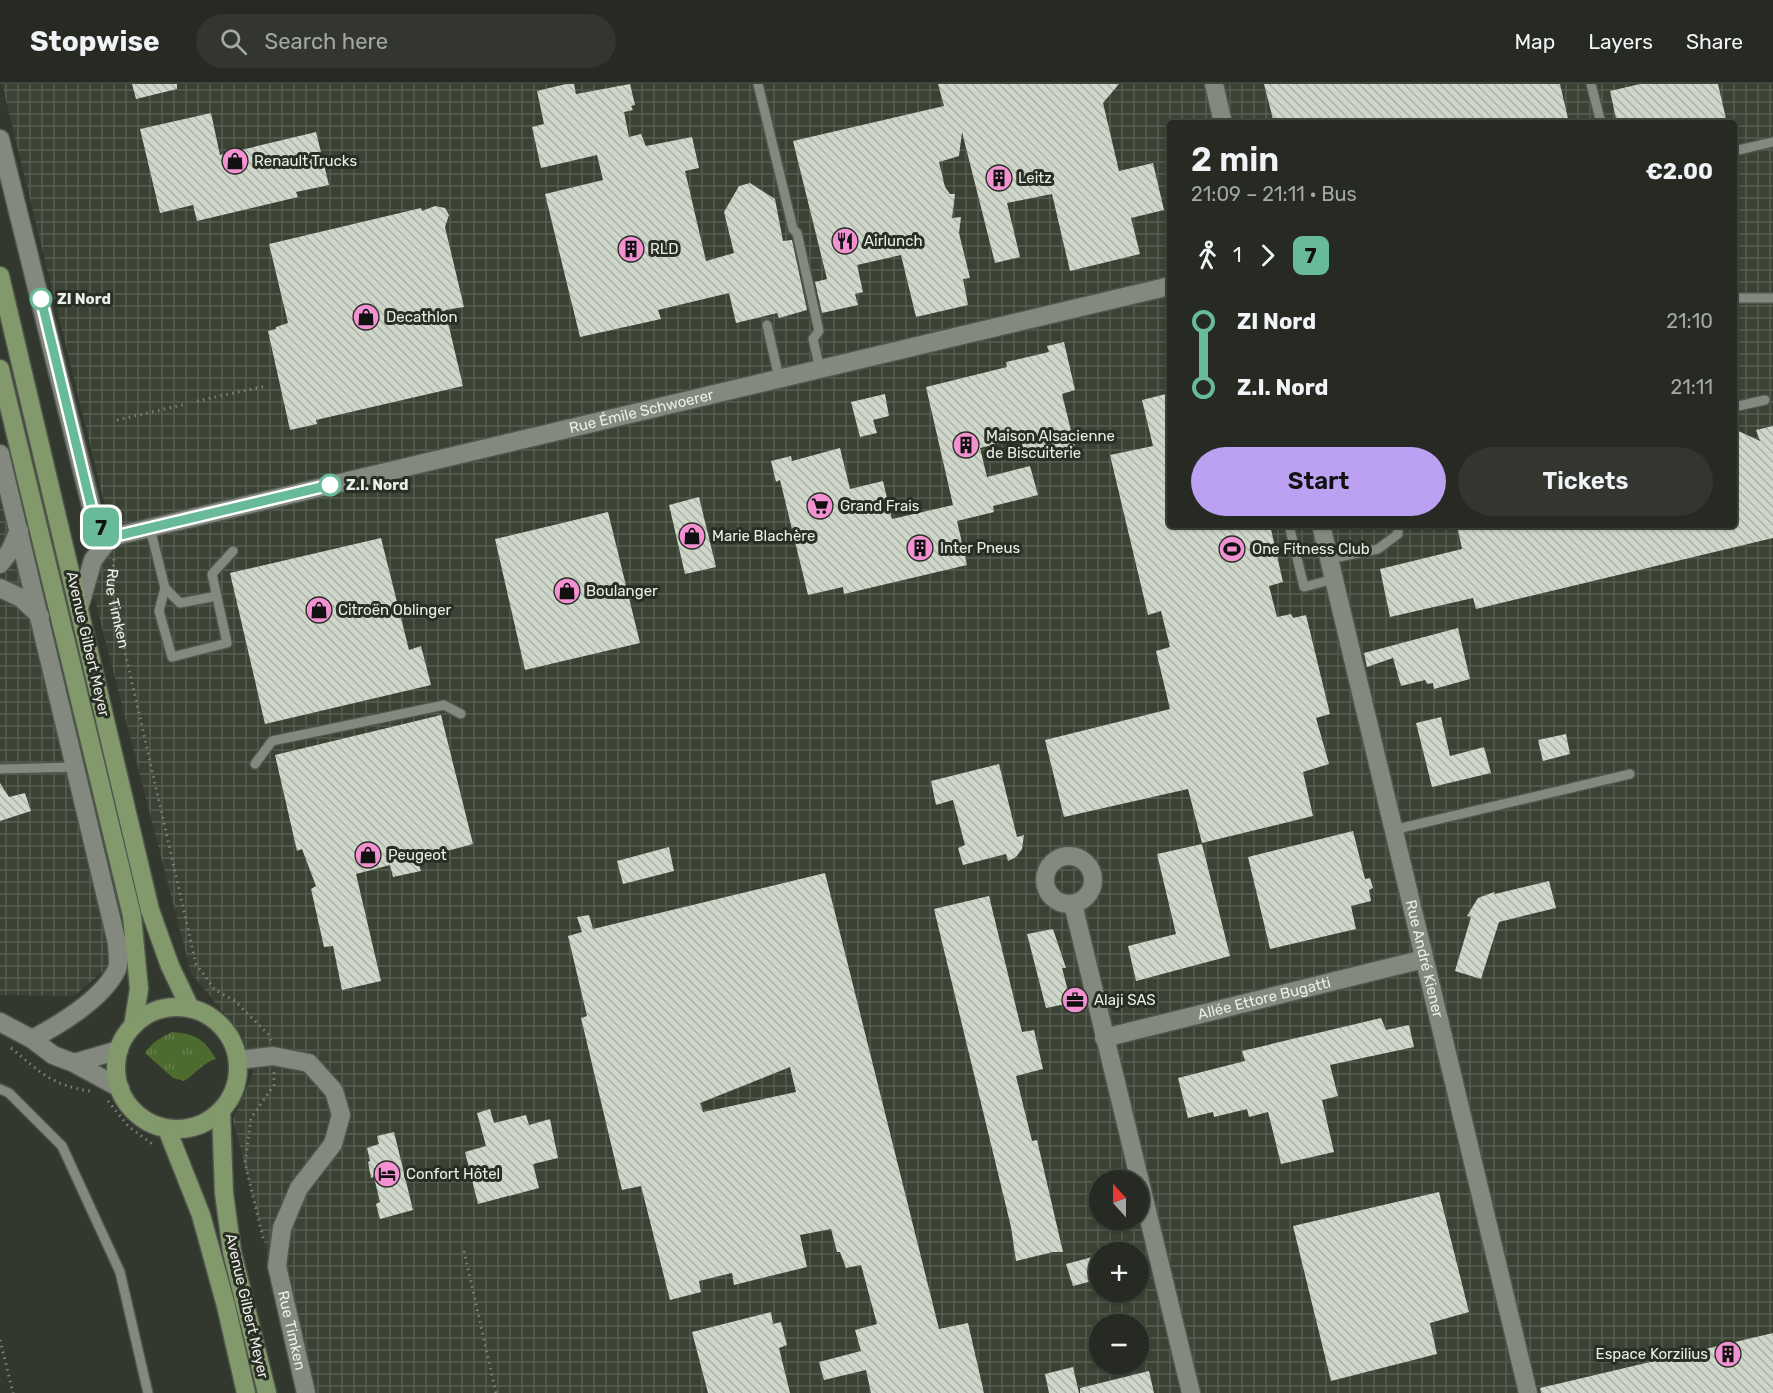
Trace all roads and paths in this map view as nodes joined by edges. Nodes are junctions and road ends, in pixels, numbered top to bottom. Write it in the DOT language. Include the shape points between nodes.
graph roads {
  1 [pos="758,84"];
  2 [pos="1214,84"];
  3 [pos="1591,84"];
  4 [pos="1222,120"];
  5 [pos="1600,120"];
  6 [pos="0,139"];
  7 [pos="1773,142"];
  8 [pos="1737,150"];
  9 [pos="0,276"];
  10 [pos="1167,287"];
  11 [pos="1737,298"];
  12 [pos="1773,298"];
  13 [pos="767,325"];
  14 [pos="0,369"];
  15 [pos="820,369"];
  16 [pos="779,378"];
  17 [pos="266,386"];
  18 [pos="1765,400"];
  19 [pos="197,401"];
  20 [pos="186,404"];
  21 [pos="1737,406"];
  22 [pos="117,420"];
  23 [pos="0,454"];
  24 [pos="150,528"];
  25 [pos="1290,528"];
  26 [pos="1322,528"];
  27 [pos="1398,528"];
  28 [pos="19,530"];
  29 [pos="113,534"];
  30 [pos="232,551"];
  31 [pos="1329,559"];
  32 [pos="0,564"];
  33 [pos="1334,579"];
  34 [pos="0,588"];
  35 [pos="165,588"];
  36 [pos="217,596"];
  37 [pos="79,608"];
  38 [pos="40,616"];
  39 [pos="461,714"];
  40 [pos="255,764"];
  41 [pos="76,767"];
  42 [pos="0,770"];
  43 [pos="1630,774"];
  44 [pos="1393,830"];
  45 [pos="1073,904"];
  46 [pos="1424,959"];
  47 [pos="189,1008"];
  48 [pos="0,1022"];
  49 [pos="133,1026"];
  50 [pos="1104,1038"];
  51 [pos="32,1040"];
  52 [pos="8,1046"];
  53 [pos="119,1050"];
  54 [pos="273,1056"];
  55 [pos="238,1060"];
  56 [pos="74,1063"];
  57 [pos="0,1089"];
  58 [pos="98,1092"];
  59 [pos="112,1094"];
  60 [pos="221,1111"];
  61 [pos="167,1128"];
  62 [pos="162,1150"];
  63 [pos="464,1251"];
  64 [pos="277,1266"];
  65 [pos="0,1340"];
  66 [pos="13,1393"];
  67 [pos="148,1393"];
  68 [pos="246,1393"];
  69 [pos="267,1393"];
  70 [pos="306,1393"];
  71 [pos="496,1393"];
  72 [pos="1191,1393"];
  73 [pos="1528,1393"];
  1 -- 15 [label="lane" via="819,331 813,339"];
  2 -- 4 [label="street"];
  3 -- 5 [label="lane"];
  6 -- 29 [label="street" via="94,518"];
  7 -- 8 [label="lane"];
  9 -- 37 [label="main road, Avenue Gilbert Meyer"];
  10 -- 15 [label="street, Rue Émile Schwoerer"];
  11 -- 12 [label="lane"];
  13 -- 16 [label="lane"];
  14 -- 49 [label="main road, Avenue Gilbert Meyer" via="132,916 139,989"];
  15 -- 16 [label="street, Rue Émile Schwoerer"];
  16 -- 24 [label="street, Rue Émile Schwoerer"];
  17 -- 19 [label="path"];
  18 -- 21 [label="lane"];
  20 -- 22 [label="path"];
  23 -- 28 [label="street"];
  24 -- 29 [label="street, Rue Émile Schwoerer"];
  24 -- 35 [label="lane"];
  25 -- 33 [label="lane" via="1304,587"];
  26 -- 31 [label="street, Rue André Kiener"];
  27 -- 31 [label="lane" via="1398,534 1378,549"];
  28 -- 32 [label="street"];
  28 -- 38 [label="street"];
  29 -- 37 [label="street" via="93,560"];
  29 -- 54 [label="path, Rue Timken" via="111,590 196,964 215,990 235,1000 269,1035"];
  30 -- 36 [label="lane" via="212,574"];
  31 -- 33 [label="street, Rue André Kiener"];
  33 -- 44 [label="street, Rue André Kiener"];
  34 -- 38 [label="street" via="21,598"];
  35 -- 36 [label="lane" via="180,603"];
  35 -- 36 [label="lane" via="159,611 172,657 227,643"];
  37 -- 47 [label="main road, Avenue Gilbert Meyer" via="150,910"];
  38 -- 41 [label="street"];
  39 -- 40 [label="lane" via="444,705 272,741"];
  41 -- 42 [label="lane"];
  41 -- 51 [label="street" via="117,943 117,970 96,997"];
  43 -- 44 [label="lane"];
  44 -- 46 [label="street, Rue André Kiener"];
  45 -- 50 [label="street"];
  46 -- 50 [label="street, Allée Ettore Bugatti"];
  46 -- 73 [label="street, Rue André Kiener"];
  47 -- 49 [label="main road, Avenue Gilbert Meyer" via="158,1010"];
  47 -- 55 [label="main road" via="222,1027"];
  48 -- 51 [label="street"];
  49 -- 53 [label="main road, Avenue Gilbert Meyer"];
  50 -- 72 [label="street"];
  51 -- 56 [label="street" via="53,1055"];
  52 -- 58 [label="path" via="42,1076 70,1088"];
  53 -- 56 [label="street"];
  53 -- 59 [label="main road, Avenue Gilbert Meyer"];
  54 -- 55 [label="street, Rue Timken"];
  54 -- 64 [label="path, Rue Timken" via="274,1085 251,1118 244,1163 264,1244"];
  54 -- 64 [label="street, Rue Timken" via="309,1063 334,1090 341,1115 333,1144 299,1188 282,1228"];
  55 -- 60 [label="main road, Avenue Gilbert Meyer" via="237,1082"];
  56 -- 59 [label="street"];
  57 -- 67 [label="lane" via="9,1093 62,1146 120,1272"];
  59 -- 61 [label="main road, Avenue Gilbert Meyer" via="149,1123"];
  59 -- 62 [label="path" via="128,1126"];
  60 -- 61 [label="main road, Avenue Gilbert Meyer" via="196,1126"];
  60 -- 69 [label="main road, Avenue Gilbert Meyer" via="224,1193 232,1252"];
  61 -- 68 [label="main road, Avenue Gilbert Meyer" via="201,1215"];
  63 -- 71 [label="path"];
  64 -- 70 [label="street, Rue Timken"];
  65 -- 66 [label="path"];
}
